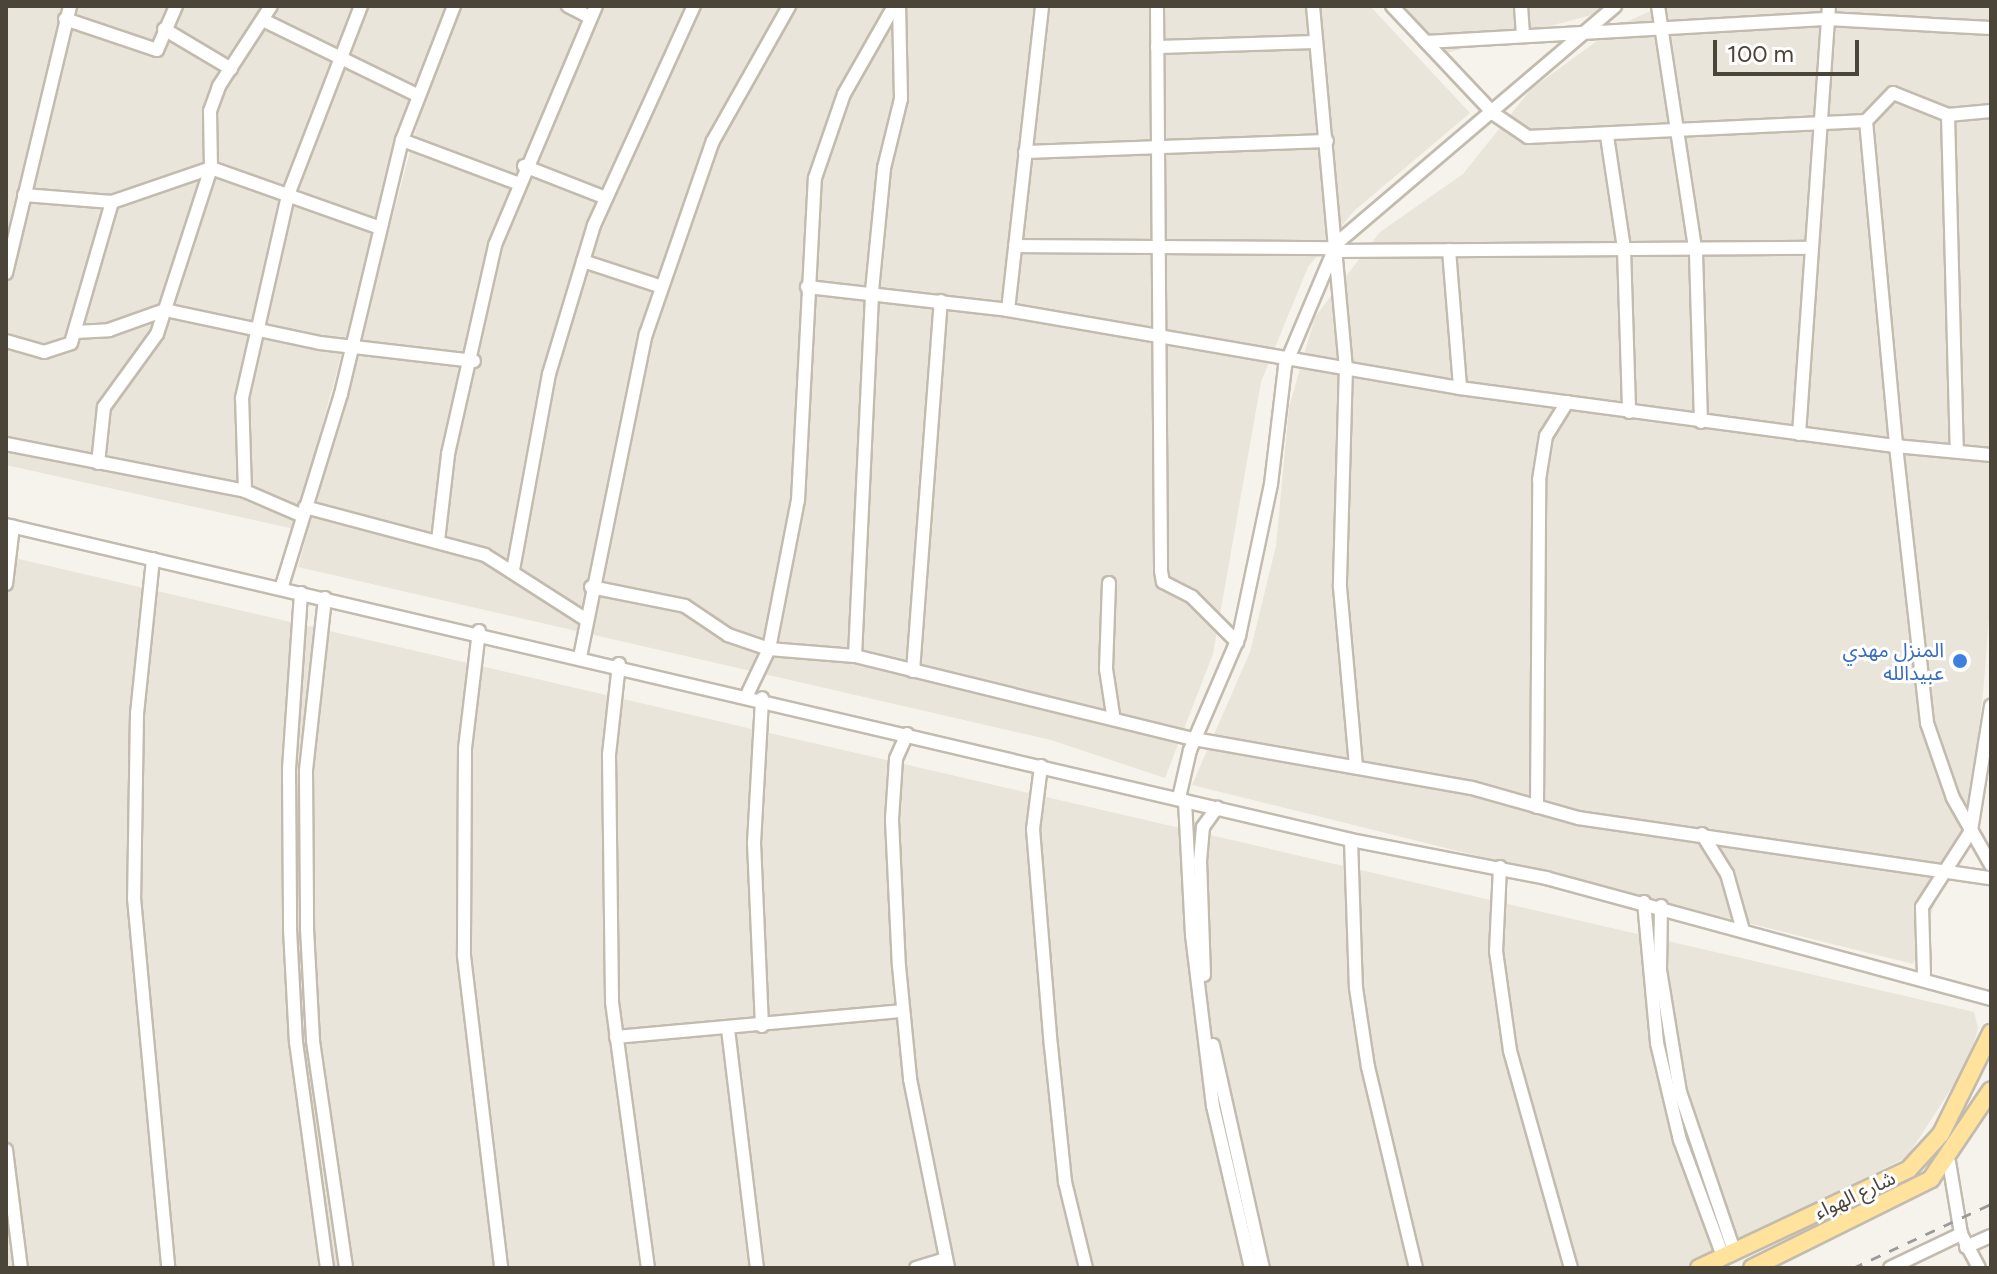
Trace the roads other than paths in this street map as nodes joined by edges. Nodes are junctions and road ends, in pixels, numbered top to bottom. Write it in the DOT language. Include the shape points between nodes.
graph roads {
  1 [pos="176,6"];
  2 [pos="271,6"];
  3 [pos="361,6"];
  4 [pos="454,6"];
  5 [pos="568,6"];
  6 [pos="693,6"];
  7 [pos="896,6"];
  8 [pos="1042,6"];
  9 [pos="1157,6"];
  10 [pos="1313,6"];
  11 [pos="1392,6"];
  12 [pos="1521,6"];
  13 [pos="1615,6"];
  14 [pos="1658,6"];
  15 [pos="783,8"];
  16 [pos="68,12"];
  17 [pos="593,12"];
  18 [pos="1829,12"];
  19 [pos="265,21"];
  20 [pos="1661,27"];
  21 [pos="1991,28"];
  22 [pos="164,29"];
  23 [pos="1587,32"];
  24 [pos="1523,36"];
  25 [pos="1316,42"];
  26 [pos="1426,42"];
  27 [pos="1157,47"];
  28 [pos="340,54"];
  29 [pos="231,69"];
  30 [pos="415,94"];
  31 [pos="1991,111"];
  32 [pos="1494,114"];
  33 [pos="1948,115"];
  34 [pos="1819,121"];
  35 [pos="1866,121"];
  36 [pos="1675,131"];
  37 [pos="1607,136"];
  38 [pos="402,140"];
  39 [pos="1327,141"];
  40 [pos="1025,152"];
  41 [pos="1158,153"];
  42 [pos="524,166"];
  43 [pos="211,168"];
  44 [pos="517,183"];
  45 [pos="24,195"];
  46 [pos="288,195"];
  47 [pos="606,198"];
  48 [pos="112,202"];
  49 [pos="380,228"];
  50 [pos="10,237"];
  51 [pos="1015,246"];
  52 [pos="1336,247"];
  53 [pos="1156,248"];
  54 [pos="1812,248"];
  55 [pos="1624,249"];
  56 [pos="1449,250"];
  57 [pos="1696,253"];
  58 [pos="583,261"];
  59 [pos="6,273"];
  60 [pos="662,287"];
  61 [pos="807,287"];
  62 [pos="872,291"];
  63 [pos="941,301"];
  64 [pos="165,310"];
  65 [pos="1008,310"];
  66 [pos="257,328"];
  67 [pos="75,332"];
  68 [pos="1155,335"];
  69 [pos="6,341"];
  70 [pos="352,348"];
  71 [pos="474,361"];
  72 [pos="1287,361"];
  73 [pos="1346,366"];
  74 [pos="1460,388"];
  75 [pos="1567,402"];
  76 [pos="1629,412"];
  77 [pos="1701,422"];
  78 [pos="1799,434"];
  79 [pos="6,444"];
  80 [pos="1896,446"];
  81 [pos="1957,449"];
  82 [pos="1991,455"];
  83 [pos="98,463"];
  84 [pos="245,491"];
  85 [pos="304,512"];
  86 [pos="10,526"];
  87 [pos="438,541"];
  88 [pos="153,559"];
  89 [pos="513,570"];
  90 [pos="1109,583"];
  91 [pos="6,584"];
  92 [pos="591,587"];
  93 [pos="281,589"];
  94 [pos="301,593"];
  95 [pos="325,598"];
  96 [pos="585,619"];
  97 [pos="479,631"];
  98 [pos="1237,642"];
  99 [pos="769,649"];
  100 [pos="855,656"];
  101 [pos="580,657"];
  102 [pos="619,664"];
  103 [pos="913,671"];
  104 [pos="747,695"];
  105 [pos="762,698"];
  106 [pos="1991,706"];
  107 [pos="1113,715"];
  108 [pos="907,734"];
  109 [pos="1194,739"];
  110 [pos="1041,766"];
  111 [pos="1356,767"];
  112 [pos="1182,799"];
  113 [pos="1537,807"];
  114 [pos="1217,808"];
  115 [pos="1971,831"];
  116 [pos="1702,834"];
  117 [pos="1351,840"];
  118 [pos="1991,865"];
  119 [pos="1500,867"];
  120 [pos="1945,872"];
  121 [pos="1991,878"];
  122 [pos="1644,902"];
  123 [pos="1661,906"];
  124 [pos="1742,927"];
  125 [pos="1924,975"];
  126 [pos="1991,999"];
  127 [pos="903,1011"];
  128 [pos="762,1026"];
  129 [pos="728,1029"];
  130 [pos="1991,1033"];
  131 [pos="616,1037"];
  132 [pos="1991,1090"];
  133 [pos="6,1150"];
  134 [pos="1949,1162"];
  135 [pos="7,1167"];
  136 [pos="1991,1236"];
  137 [pos="1964,1240"];
  138 [pos="1729,1254"];
  139 [pos="947,1264"];
  140 [pos="21,1268"];
  141 [pos="168,1268"];
  142 [pos="327,1268"];
  143 [pos="346,1268"];
  144 [pos="501,1268"];
  145 [pos="648,1268"];
  146 [pos="757,1268"];
  147 [pos="916,1268"];
  148 [pos="1086,1268"];
  149 [pos="1251,1268"];
  150 [pos="1263,1268"];
  151 [pos="1416,1268"];
  152 [pos="1571,1268"];
  153 [pos="1699,1268"];
  154 [pos="1752,1268"];
  155 [pos="1890,1268"];
  156 [pos="1979,1268"];
  1 -- 22 [label="street"];
  2 -- 19 [label="street"];
  3 -- 28 [label="street"];
  4 -- 30 [label="street"];
  5 -- 17 [label="street"];
  6 -- 47 [label="street"];
  7 -- 61 [label="street" via="827,137 815,178"];
  7 -- 62 [label="street" via="901,99 884,168"];
  8 -- 40 [label="street"];
  9 -- 27 [label="street"];
  10 -- 25 [label="street"];
  11 -- 26 [label="street"];
  12 -- 24 [label="street"];
  13 -- 23 [label="street"];
  14 -- 20 [label="street"];
  15 -- 60 [label="street" via="713,141"];
  16 -- 22 [label="street" via="157,50"];
  16 -- 45 [label="street"];
  17 -- 42 [label="street"];
  18 -- 20 [label="street"];
  18 -- 21 [label="street"];
  18 -- 34 [label="street"];
  19 -- 28 [label="street"];
  19 -- 29 [label="street"];
  20 -- 23 [label="street"];
  20 -- 36 [label="street"];
  22 -- 29 [label="street"];
  23 -- 24 [label="street"];
  23 -- 32 [label="street"];
  24 -- 26 [label="street"];
  25 -- 27 [label="street"];
  25 -- 39 [label="street"];
  26 -- 32 [label="street"];
  27 -- 41 [label="street"];
  28 -- 30 [label="street"];
  28 -- 46 [label="street"];
  29 -- 43 [label="street" via="210,111"];
  30 -- 38 [label="street"];
  31 -- 33 [label="street"];
  32 -- 37 [label="street" via="1528,137"];
  32 -- 52 [label="street"];
  33 -- 35 [label="street" via="1893,93"];
  33 -- 81 [label="street"];
  34 -- 35 [label="street"];
  34 -- 36 [label="street"];
  34 -- 54 [label="street"];
  35 -- 80 [label="street"];
  36 -- 37 [label="street"];
  36 -- 57 [label="street"];
  37 -- 55 [label="street"];
  38 -- 44 [label="street"];
  38 -- 49 [label="street"];
  39 -- 41 [label="street"];
  39 -- 52 [label="street"];
  40 -- 41 [label="street"];
  40 -- 51 [label="street"];
  41 -- 53 [label="street"];
  42 -- 44 [label="street"];
  42 -- 47 [label="street"];
  43 -- 46 [label="street"];
  43 -- 48 [label="street"];
  43 -- 64 [label="street"];
  44 -- 71 [label="street" via="495,245"];
  45 -- 48 [label="street"];
  45 -- 50 [label="street"];
  46 -- 49 [label="street"];
  46 -- 66 [label="street"];
  47 -- 58 [label="street"];
  48 -- 67 [label="street"];
  49 -- 70 [label="street"];
  50 -- 59 [label="street"];
  51 -- 53 [label="street"];
  51 -- 65 [label="street"];
  52 -- 53 [label="street"];
  52 -- 56 [label="street"];
  52 -- 72 [label="street"];
  52 -- 73 [label="street"];
  53 -- 68 [label="street"];
  54 -- 57 [label="street"];
  54 -- 78 [label="street"];
  55 -- 56 [label="street"];
  55 -- 57 [label="street"];
  55 -- 76 [label="street"];
  56 -- 74 [label="street"];
  57 -- 77 [label="street"];
  58 -- 60 [label="street"];
  58 -- 89 [label="street" via="549,374"];
  60 -- 92 [label="street"];
  61 -- 62 [label="street"];
  61 -- 99 [label="street" via="798,500"];
  62 -- 63 [label="street"];
  62 -- 100 [label="street"];
  63 -- 65 [label="street"];
  63 -- 103 [label="street"];
  64 -- 66 [label="street"];
  64 -- 67 [label="street" via="109,330"];
  64 -- 83 [label="street" via="145,355 104,407"];
  65 -- 68 [label="street"];
  66 -- 70 [label="street"];
  66 -- 84 [label="street" via="242,398"];
  67 -- 69 [label="street" via="71,343 44,352"];
  68 -- 72 [label="street"];
  68 -- 98 [label="street" via="1163,582 1192,597"];
  70 -- 71 [label="street"];
  70 -- 85 [label="street"];
  71 -- 87 [label="street" via="448,454"];
  72 -- 73 [label="street"];
  72 -- 98 [label="street" via="1271,484"];
  73 -- 74 [label="street"];
  73 -- 111 [label="street" via="1340,587"];
  74 -- 75 [label="street"];
  75 -- 76 [label="street"];
  75 -- 113 [label="street" via="1546,436 1539,480"];
  76 -- 77 [label="street"];
  77 -- 78 [label="street"];
  78 -- 80 [label="street"];
  79 -- 83 [label="street"];
  80 -- 81 [label="street"];
  80 -- 115 [label="street" via="1927,723"];
  81 -- 82 [label="street"];
  83 -- 84 [label="street"];
  84 -- 85 [label="street"];
  85 -- 87 [label="street"];
  85 -- 93 [label="street"];
  86 -- 88 [label="street"];
  86 -- 91 [label="street"];
  87 -- 89 [label="street"];
  88 -- 93 [label="street"];
  88 -- 141 [label="street" via="137,713 134,898"];
  89 -- 96 [label="street"];
  90 -- 107 [label="street" via="1106,669"];
  92 -- 96 [label="street"];
  92 -- 99 [label="street" via="685,606 728,635"];
  93 -- 94 [label="street"];
  94 -- 95 [label="street"];
  94 -- 142 [label="street" via="289,770 290,929 296,1042"];
  95 -- 97 [label="street"];
  95 -- 143 [label="street" via="306,771 307,929 313,1041"];
  96 -- 101 [label="street"];
  97 -- 101 [label="street"];
  97 -- 144 [label="street" via="465,749 464,956"];
  98 -- 109 [label="street"];
  99 -- 100 [label="street"];
  99 -- 104 [label="street"];
  100 -- 103 [label="street"];
  101 -- 102 [label="street"];
  102 -- 104 [label="street"];
  102 -- 131 [label="street" via="609,770"];
  103 -- 107 [label="street"];
  104 -- 105 [label="street"];
  105 -- 108 [label="street"];
  105 -- 128 [label="street" via="754,843"];
  106 -- 115 [label="street"];
  107 -- 109 [label="street"];
  108 -- 110 [label="street"];
  108 -- 127 [label="street" via="896,759 892,820"];
  109 -- 111 [label="street"];
  109 -- 112 [label="street"];
  110 -- 112 [label="street"];
  110 -- 148 [label="street" via="1033,829 1047,1001 1065,1182"];
  111 -- 113 [label="street"];
  112 -- 114 [label="street"];
  112 -- 149 [label="street" via="1213,1106"];
  113 -- 116 [label="street"];
  114 -- 117 [label="street"];
  114 -- 150 [label="street" via="1203,827 1200,861 1207,1013"];
  115 -- 118 [label="street"];
  115 -- 120 [label="street"];
  116 -- 120 [label="street"];
  116 -- 124 [label="street" via="1727,874"];
  117 -- 119 [label="street"];
  117 -- 151 [label="street" via="1356,988 1368,1067"];
  119 -- 122 [label="street"];
  119 -- 152 [label="street" via="1496,936 1507,1036"];
  120 -- 121 [label="street"];
  120 -- 125 [label="street" via="1922,907"];
  122 -- 123 [label="street"];
  122 -- 138 [label="street" via="1657,1043 1680,1140"];
  123 -- 124 [label="street"];
  123 -- 138 [label="street" via="1660,970 1680,1092"];
  124 -- 125 [label="street"];
  125 -- 126 [label="street"];
  127 -- 128 [label="street"];
  127 -- 139 [label="street"];
  128 -- 129 [label="street"];
  129 -- 131 [label="street"];
  129 -- 146 [label="street"];
  130 -- 138 [label="main road, شارع الهواء" via="1941,1134 1909,1169"];
  131 -- 145 [label="street"];
  132 -- 134 [label="main road, شارع الهواء"];
  133 -- 135 [label="street"];
  134 -- 137 [label="street"];
  134 -- 154 [label="main road, شارع الهواء" via="1873,1213"];
  135 -- 140 [label="street"];
  136 -- 137 [label="street"];
  137 -- 155 [label="street"];
  137 -- 156 [label="street"];
  138 -- 153 [label="main road, شارع الهواء"];
  139 -- 147 [label="street"];
}
